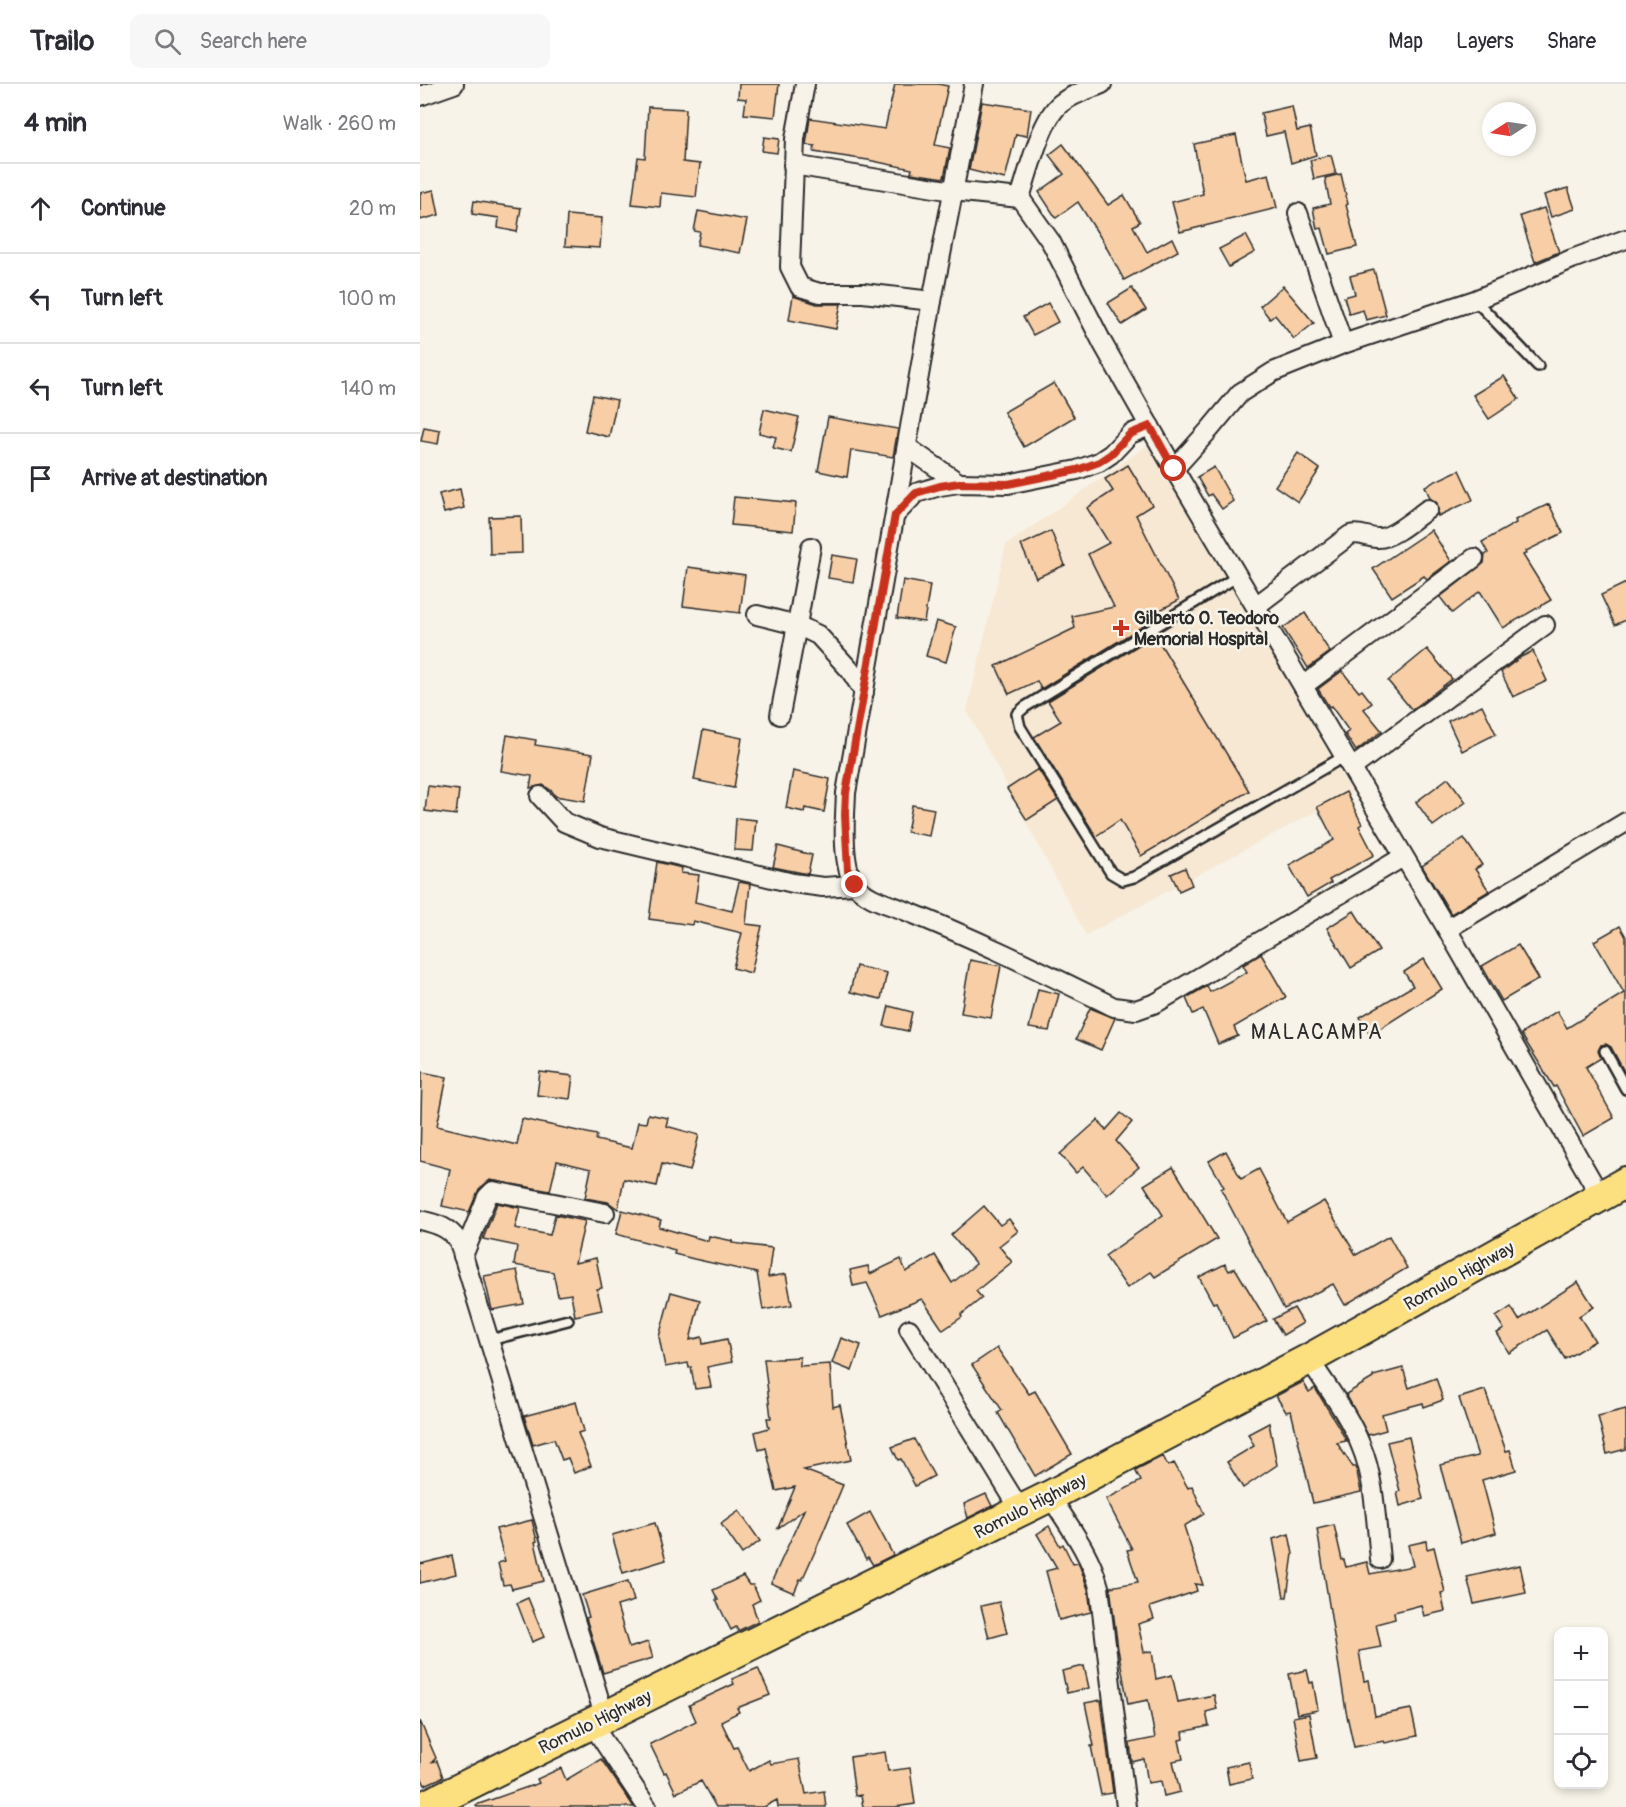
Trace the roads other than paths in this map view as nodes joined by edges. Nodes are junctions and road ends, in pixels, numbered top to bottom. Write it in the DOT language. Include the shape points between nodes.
graph roads {
  1 [pos="454,84"];
  2 [pos="805,84"];
  3 [pos="974,84"];
  4 [pos="1101,84"];
  5 [pos="420,96"];
  6 [pos="793,165"];
  7 [pos="953,191"];
  8 [pos="1020,198"];
  9 [pos="1298,213"];
  10 [pos="1626,238"];
  11 [pos="1475,300"];
  12 [pos="932,301"];
  13 [pos="1343,344"];
  14 [pos="1538,366"];
  15 [pos="1150,426"];
  16 [pos="907,447"];
  17 [pos="1174,469"];
  18 [pos="959,483"];
  19 [pos="1428,509"];
  20 [pos="895,515"];
  21 [pos="812,547"];
  22 [pos="1473,558"];
  23 [pos="1238,576"];
  24 [pos="1256,606"];
  25 [pos="757,615"];
  26 [pos="796,625"];
  27 [pos="1545,625"];
  28 [pos="1304,686"];
  29 [pos="864,692"];
  30 [pos="780,715"];
  31 [pos="1349,762"];
  32 [pos="540,796"];
  33 [pos="1626,822"];
  34 [pos="1402,857"];
  35 [pos="855,885"];
  36 [pos="1447,929"];
  37 [pos="1605,1051"];
  38 [pos="1626,1089"];
  39 [pos="1626,1182"];
  40 [pos="1601,1197"];
  41 [pos="605,1213"];
  42 [pos="420,1220"];
  43 [pos="463,1256"];
  44 [pos="568,1320"];
  45 [pos="909,1329"];
  46 [pos="490,1340"];
  47 [pos="1309,1359"];
  48 [pos="1050,1496"];
  49 [pos="1021,1511"];
  50 [pos="1380,1559"];
  51 [pos="599,1721"];
  52 [pos="423,1807"];
  53 [pos="647,1807"];
  54 [pos="1126,1807"];
  1 -- 5 [label="street"];
  2 -- 6 [label="street"];
  3 -- 7 [label="street"];
  4 -- 8 [label="street" via="1071,96 1050,115"];
  6 -- 7 [label="street"];
  6 -- 12 [label="street" via="790,267 800,287 820,293 863,293"];
  7 -- 8 [label="street"];
  7 -- 12 [label="street"];
  8 -- 15 [label="street" via="1051,242"];
  9 -- 13 [label="street"];
  10 -- 11 [label="street"];
  11 -- 13 [label="street"];
  11 -- 14 [label="lane"];
  12 -- 16 [label="street"];
  13 -- 17 [label="street" via="1273,372 1240,393"];
  15 -- 17 [label="street"];
  15 -- 18 [label="street" via="1130,434 1099,462 1077,470 1008,484"];
  16 -- 18 [label="street"];
  16 -- 20 [label="street"];
  17 -- 23 [label="street"];
  18 -- 20 [label="street" via="916,493"];
  19 -- 24 [label="street" via="1387,537 1350,535"];
  20 -- 29 [label="street"];
  21 -- 26 [label="street"];
  22 -- 28 [label="street"];
  23 -- 24 [label="street"];
  23 -- 31 [label="lane" via="1025,707 1017,714 1020,727 1111,873 1123,880 1134,878"];
  24 -- 28 [label="street"];
  25 -- 26 [label="street"];
  26 -- 29 [label="street" via="818,635"];
  26 -- 30 [label="street"];
  27 -- 31 [label="street"];
  28 -- 31 [label="street"];
  29 -- 35 [label="street" via="846,793 848,871"];
  31 -- 34 [label="street"];
  32 -- 35 [label="street" via="564,822 600,837 793,883 823,887"];
  33 -- 36 [label="street"];
  34 -- 35 [label="street" via="1156,1003 1136,1010 1114,1006 960,932 871,898"];
  34 -- 36 [label="street"];
  36 -- 40 [label="street"];
  37 -- 38 [label="lane"];
  39 -- 40 [label="highway, Romulo Highway"];
  40 -- 47 [label="highway, Romulo Highway"];
  41 -- 43 [label="street" via="494,1191 487,1197"];
  42 -- 43 [label="street" via="440,1224 452,1232"];
  43 -- 46 [label="street"];
  44 -- 46 [label="lane"];
  45 -- 49 [label="street"];
  46 -- 51 [label="street"];
  47 -- 48 [label="highway, Romulo Highway"];
  47 -- 50 [label="street" via="1362,1448 1368,1466"];
  48 -- 49 [label="highway, Romulo Highway"];
  48 -- 54 [label="street" via="1086,1553 1099,1587"];
  49 -- 51 [label="highway, Romulo Highway"];
  51 -- 52 [label="highway, Romulo Highway"];
  51 -- 53 [label="street"];
}
